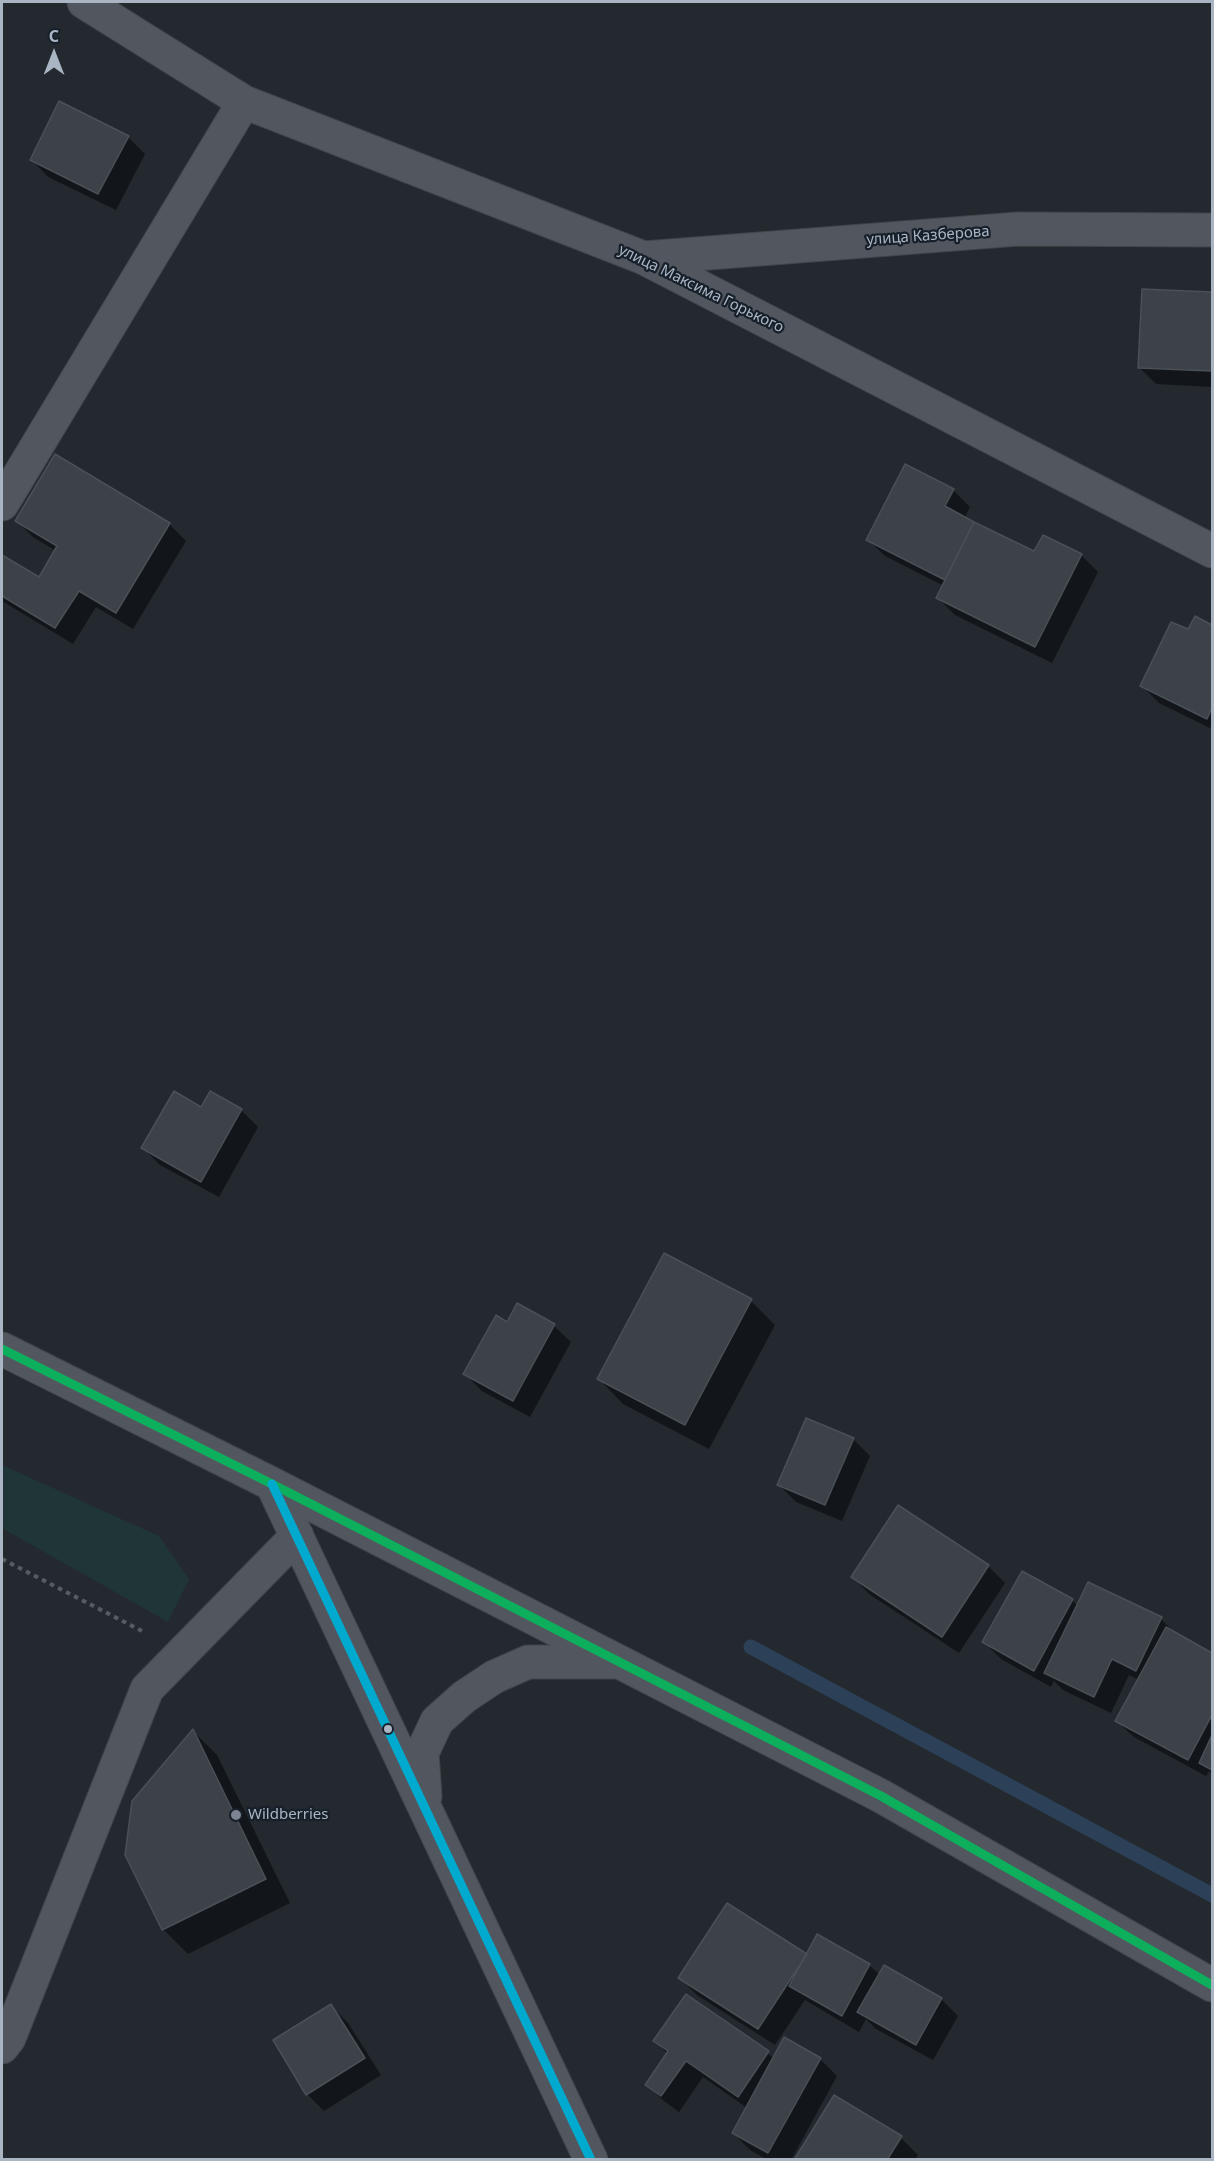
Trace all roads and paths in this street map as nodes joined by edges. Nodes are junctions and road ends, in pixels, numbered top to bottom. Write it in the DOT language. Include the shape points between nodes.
graph roads {
  1 [pos="84,2"];
  2 [pos="244,102"];
  3 [pos="1212,230"];
  4 [pos="644,258"];
  5 [pos="2,504"];
  6 [pos="1212,551"];
  7 [pos="2,1349"];
  8 [pos="272,1484"];
  9 [pos="297,1536"];
  10 [pos="2,1559"];
  11 [pos="182,1653"];
  12 [pos="620,1662"];
  13 [pos="426,1809"];
  14 [pos="1212,1985"];
  15 [pos="2,2047"];
  16 [pos="591,2160"];
  1 -- 2 [label="street, улица Максима Горького"];
  2 -- 4 [label="street, улица Максима Горького"];
  2 -- 5 [label="street"];
  3 -- 4 [label="street, улица Казберова" via="1018,229"];
  4 -- 6 [label="street, улица Максима Горького"];
  7 -- 8 [label="street"];
  8 -- 9 [label="street"];
  8 -- 12 [label="street"];
  9 -- 11 [label="street"];
  9 -- 13 [label="street"];
  10 -- 11 [label="path"];
  11 -- 15 [label="street" via="147,1689 9,2038"];
  12 -- 13 [label="street" via="528,1662 494,1677 464,1697 437,1721 423,1753"];
  12 -- 14 [label="street" via="881,1796"];
  13 -- 16 [label="street"];
}
